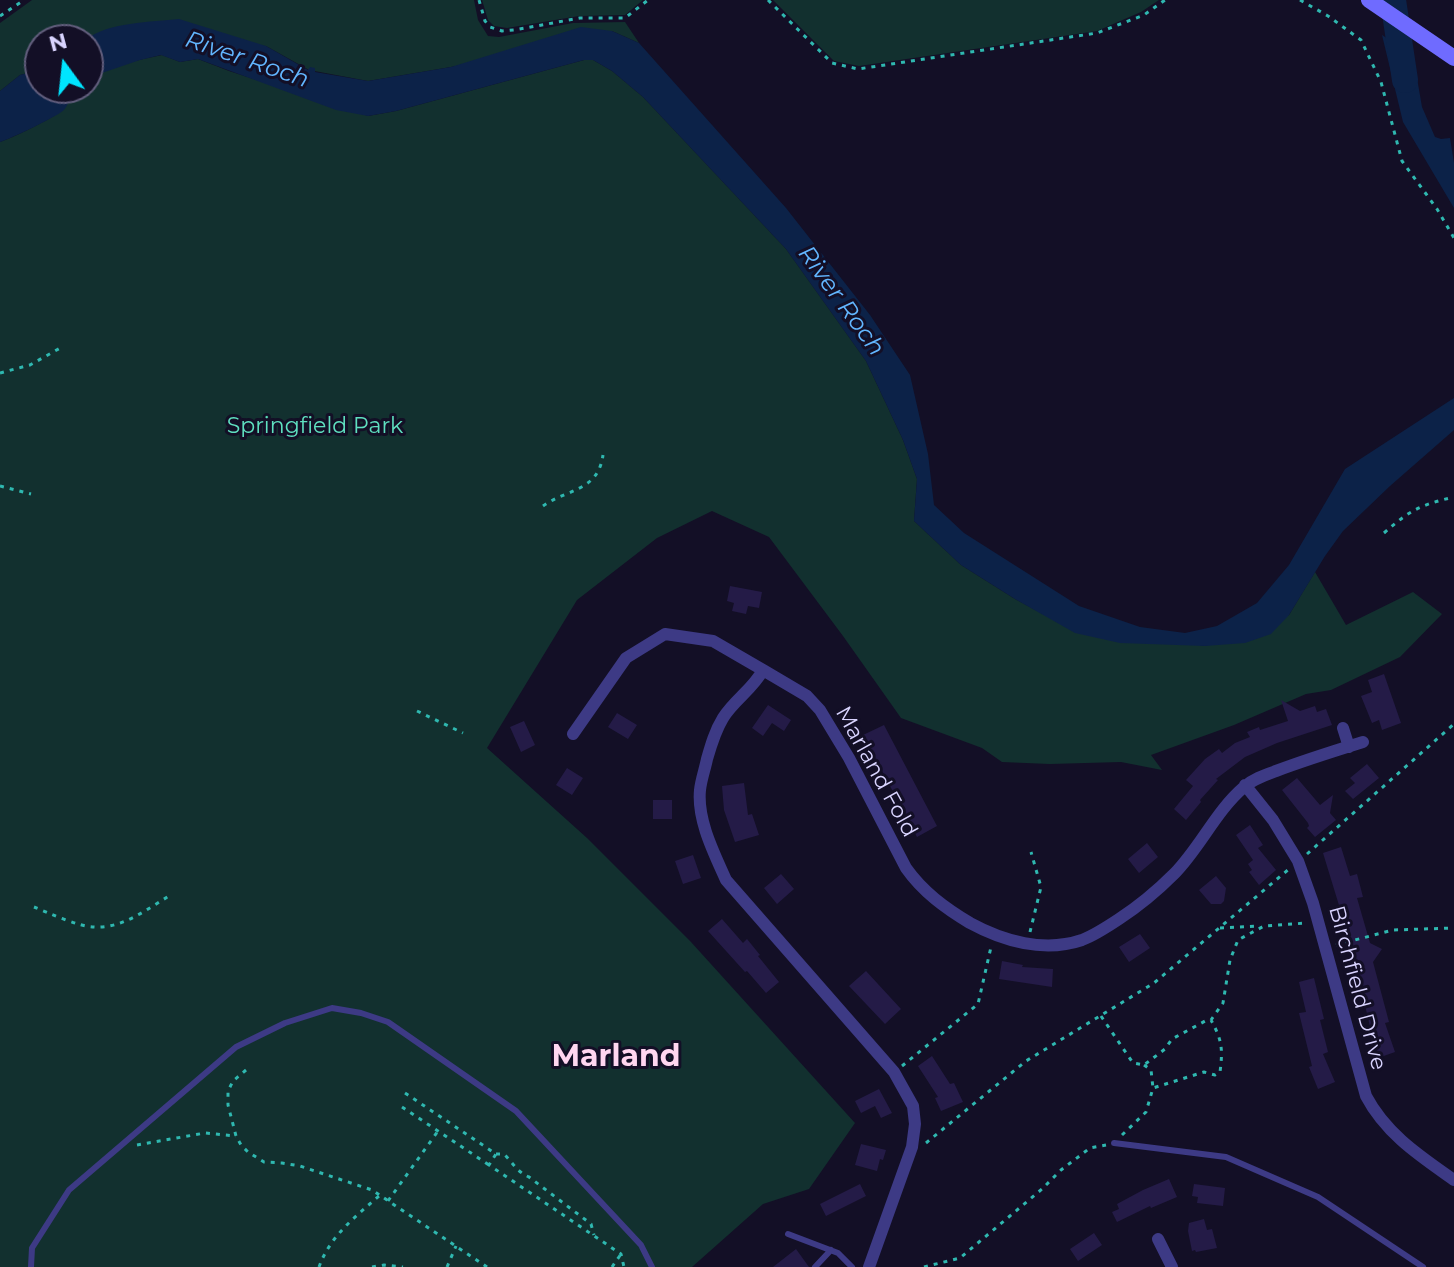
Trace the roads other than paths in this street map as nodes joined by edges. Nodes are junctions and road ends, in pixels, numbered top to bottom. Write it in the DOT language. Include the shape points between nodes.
graph roads {
  1 [pos="1369,0"];
  2 [pos="1454,58"];
  3 [pos="763,670"];
  4 [pos="1343,728"];
  5 [pos="573,734"];
  6 [pos="1363,742"];
  7 [pos="1349,747"];
  8 [pos="1245,785"];
  9 [pos="1114,1143"];
  10 [pos="1454,1180"];
  11 [pos="788,1234"];
  12 [pos="1158,1239"];
  13 [pos="831,1250"];
  14 [pos="31,1267"];
  15 [pos="652,1267"];
  16 [pos="815,1267"];
  17 [pos="852,1267"];
  18 [pos="869,1267"];
  19 [pos="1172,1267"];
  20 [pos="1423,1267"];
  1 -- 2 [label="main road"];
  3 -- 5 [label="street, Marland Fold" via="713,641 665,634 626,658"];
  3 -- 8 [label="street, Marland Fold" via="820,710 917,885 994,935 1027,943 1080,940 1133,909 1189,858"];
  3 -- 18 [label="street" via="722,719 700,792 707,831 726,880 894,1072 915,1114 912,1147"];
  4 -- 7 [label="street"];
  6 -- 7 [label="street, Marland Fold"];
  7 -- 8 [label="street, Marland Fold"];
  8 -- 10 [label="street, Birchfield Drive" via="1298,861 1370,1105 1416,1154"];
  9 -- 20 [label="lane" via="1226,1157 1318,1197"];
  11 -- 13 [label="lane"];
  12 -- 19 [label="street"];
  13 -- 16 [label="lane"];
  13 -- 17 [label="lane"];
  14 -- 15 [label="lane" via="32,1248 69,1190 236,1047 332,1008 388,1022 516,1111 641,1245"];
}
